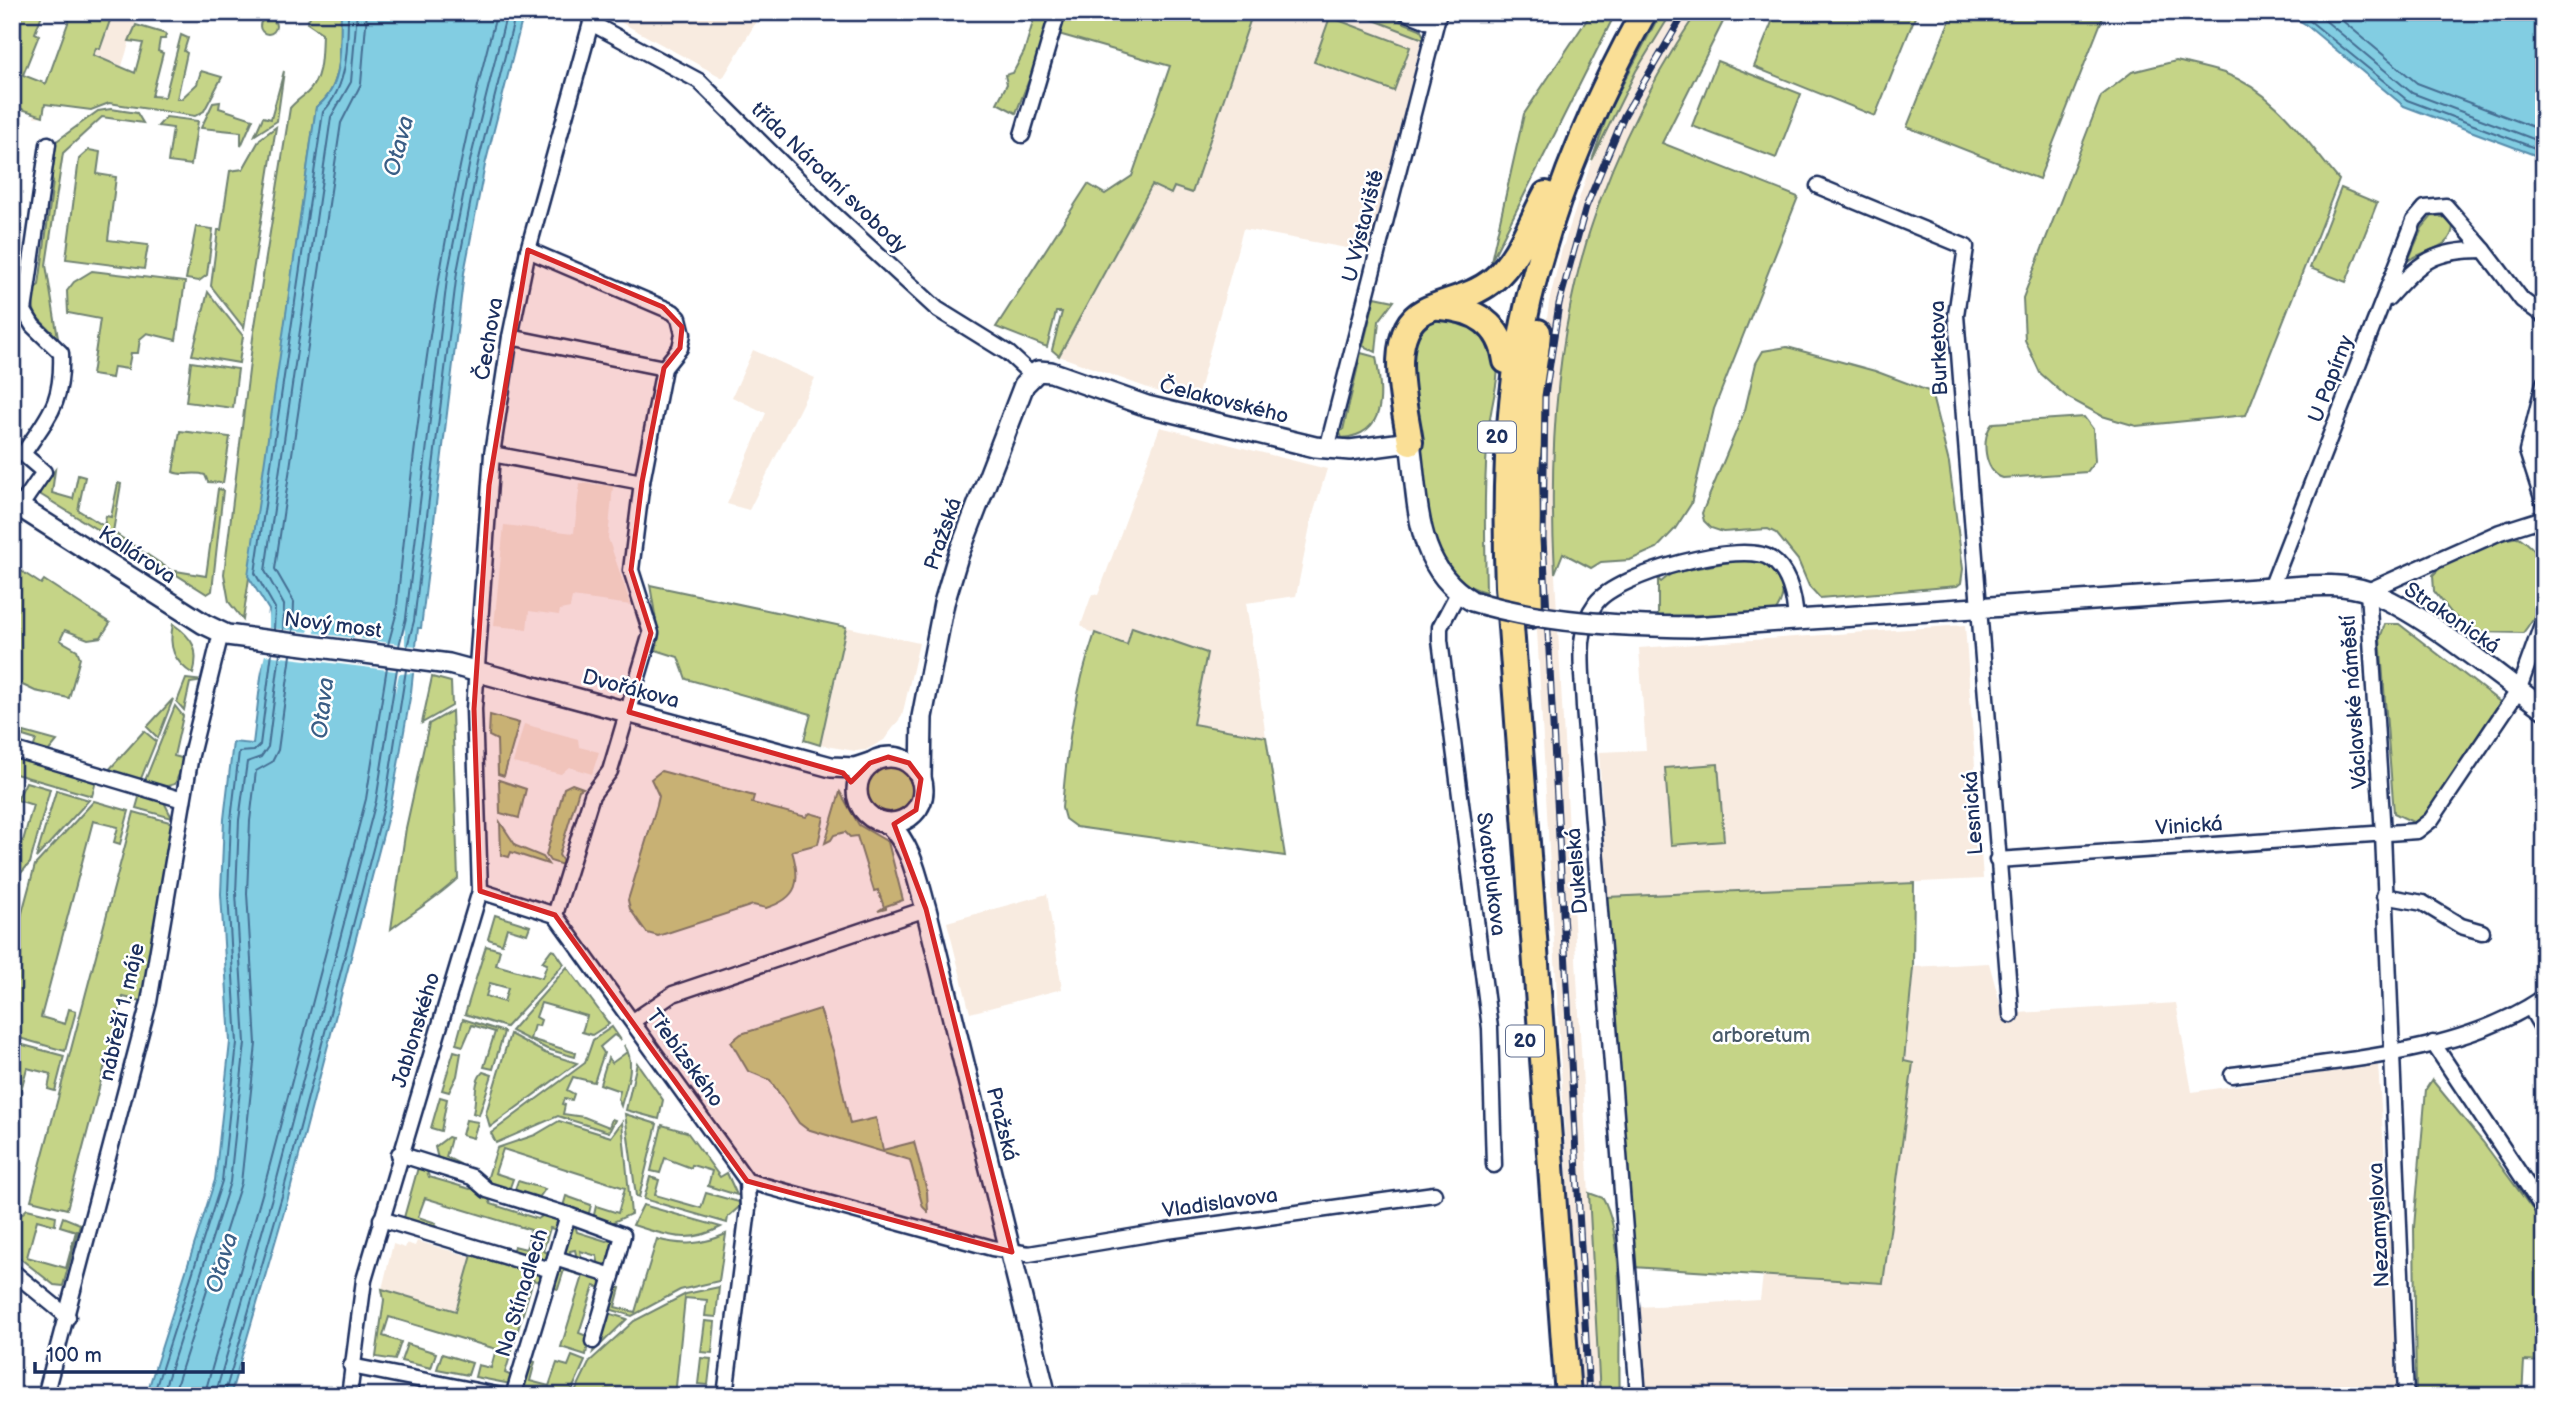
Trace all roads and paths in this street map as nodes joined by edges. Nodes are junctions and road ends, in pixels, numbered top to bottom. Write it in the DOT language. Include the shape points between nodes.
graph roads {
  1 [pos="1058,12"];
  2 [pos="1405,12"];
  3 [pos="1626,12"];
  4 [pos="1644,12"];
  5 [pos="590,18"];
  6 [pos="1437,18"];
  7 [pos="1022,135"];
  8 [pos="48,144"];
  9 [pos="1818,186"];
  10 [pos="1554,195"];
  11 [pos="528,250"];
  12 [pos="2484,250"];
  13 [pos="2383,302"];
  14 [pos="1436,306"];
  15 [pos="2544,316"];
  16 [pos="510,337"];
  17 [pos="1506,361"];
  18 [pos="664,368"];
  19 [pos="1032,374"];
  20 [pos="2544,383"];
  21 [pos="1410,442"];
  22 [pos="1327,449"];
  23 [pos="492,454"];
  24 [pos="642,482"];
  25 [pos="16,504"];
  26 [pos="2544,504"];
  27 [pos="2544,518"];
  28 [pos="2272,588"];
  29 [pos="2368,591"];
  30 [pos="1465,597"];
  31 [pos="1979,607"];
  32 [pos="1530,615"];
  33 [pos="2544,619"];
  34 [pos="1796,622"];
  35 [pos="221,633"];
  36 [pos="241,637"];
  37 [pos="419,659"];
  38 [pos="477,671"];
  39 [pos="2518,691"];
  40 [pos="2544,709"];
  41 [pos="629,712"];
  42 [pos="922,717"];
  43 [pos="12,749"];
  44 [pos="879,760"];
  45 [pos="831,767"];
  46 [pos="921,779"];
  47 [pos="856,789"];
  48 [pos="183,800"];
  49 [pos="916,810"];
  50 [pos="888,823"];
  51 [pos="2383,834"];
  52 [pos="1997,860"];
  53 [pos="913,864"];
  54 [pos="480,891"];
  55 [pos="2384,896"];
  56 [pos="926,909"];
  57 [pos="555,915"];
  58 [pos="2482,932"];
  59 [pos="2544,997"];
  60 [pos="2530,1007"];
  61 [pos="2011,1016"];
  62 [pos="634,1021"];
  63 [pos="2544,1031"];
  64 [pos="2433,1043"];
  65 [pos="2391,1052"];
  66 [pos="2232,1075"];
  67 [pos="399,1154"];
  68 [pos="1494,1165"];
  69 [pos="747,1181"];
  70 [pos="1434,1194"];
  71 [pos="2544,1210"];
  72 [pos="568,1215"];
  73 [pos="381,1219"];
  74 [pos="1012,1252"];
  75 [pos="553,1264"];
  76 [pos="12,1270"];
  77 [pos="612,1276"];
  78 [pos="68,1317"];
  79 [pos="593,1341"];
  80 [pos="351,1366"];
  81 [pos="45,1396"];
  82 [pos="349,1396"];
  83 [pos="502,1396"];
  84 [pos="513,1396"];
  85 [pos="725,1396"];
  86 [pos="1046,1396"];
  87 [pos="1552,1396"];
  88 [pos="1568,1396"];
  89 [pos="1638,1396"];
  90 [pos="2406,1396"];
  1 -- 7 [label="street"];
  2 -- 6 [label="street"];
  3 -- 10 [label="highway, 20" via="1578,111"];
  4 -- 10 [label="highway, 20"];
  5 -- 11 [label="street, Čechova"];
  5 -- 19 [label="street, třída Národní svobody" via="699,81 937,309 1008,353"];
  6 -- 22 [label="street, U Výstaviště"];
  8 -- 25 [label="street" via="24,312 61,353 62,381 52,411 23,454 44,472"];
  9 -- 31 [label="street, Burketova" via="1966,247 1956,315"];
  10 -- 14 [label="highway" via="1493,280"];
  10 -- 17 [label="highway, 20" via="1528,256"];
  10 -- 32 [label="highway" via="1540,301 1527,471"];
  10 -- 88 [label="highway, 20" via="1518,364 1507,472 1506,537"];
  11 -- 16 [label="street, Čechova"];
  11 -- 18 [label="street" via="673,312 679,318 680,348"];
  12 -- 13 [label="street" via="2453,250 2428,258"];
  12 -- 13 [label="street, U Papírny" via="2446,206 2425,208 2414,222"];
  12 -- 15 [label="street" via="2522,300"];
  13 -- 28 [label="street, U Papírny"];
  14 -- 17 [label="highway" via="1457,308 1485,320 1499,337"];
  14 -- 21 [label="highway" via="1410,323 1402,341 1399,360"];
  16 -- 18 [label="street"];
  16 -- 23 [label="street, Čechova"];
  17 -- 87 [label="highway, 20" via="1494,537"];
  18 -- 24 [label="street"];
  19 -- 22 [label="main road, Čelakovského" via="1051,372 1147,406"];
  19 -- 42 [label="main road, Pražská" via="958,556"];
  20 -- 26 [label="street" via="2526,451"];
  21 -- 22 [label="main road, Čelakovského" via="1362,450"];
  21 -- 30 [label="main road" via="1431,562"];
  23 -- 24 [label="street"];
  23 -- 38 [label="street, Čechova"];
  24 -- 41 [label="street" via="631,570 651,633"];
  25 -- 35 [label="main road, Kollárova"];
  27 -- 29 [label="street, Václavské náměstí" via="2500,531"];
  28 -- 29 [label="main road"];
  28 -- 31 [label="main road"];
  29 -- 39 [label="main road, Strakonická" via="2425,624"];
  29 -- 51 [label="street, Václavské náměstí"];
  30 -- 32 [label="main road, bridge"];
  30 -- 68 [label="street, Svatoplukova" via="1440,627 1440,640 1490,1028"];
  31 -- 34 [label="main road"];
  31 -- 52 [label="street, Lesnická"];
  32 -- 34 [label="main road, bridge" via="1602,624 1693,627"];
  33 -- 39 [label="street"];
  34 -- 89 [label="street, Dukelská" via="1789,583 1781,568 1770,557 1755,553 1676,563 1624,581 1595,603 1584,630 1584,707"];
  35 -- 36 [label="main road, Kollárova"];
  35 -- 48 [label="street, nábřeží 1. máje"];
  36 -- 37 [label="main road, Nový most"];
  37 -- 38 [label="main road, Dvořákova"];
  38 -- 41 [label="main road, Dvořákova"];
  38 -- 54 [label="street, Jablonského" via="474,715"];
  39 -- 40 [label="main road, Strakonická"];
  39 -- 51 [label="street" via="2431,820 2417,831"];
  41 -- 45 [label="main road, Dvořákova"];
  41 -- 57 [label="street" via="610,771 592,795"];
  42 -- 44 [label="main road, Pražská" via="908,743"];
  42 -- 46 [label="main road, Pražská"];
  43 -- 48 [label="street"];
  44 -- 45 [label="main road, Dvořákova" via="855,768"];
  44 -- 46 [label="main road" via="909,763"];
  44 -- 47 [label="main road" via="858,779"];
  45 -- 47 [label="main road, Dvořákova"];
  46 -- 49 [label="main road" via="923,790"];
  47 -- 50 [label="main road" via="869,816"];
  48 -- 78 [label="street, nábřeží 1. máje" via="149,1002"];
  49 -- 50 [label="main road" via="908,818"];
  49 -- 53 [label="main road, Pražská"];
  50 -- 53 [label="main road, Pražská" via="900,835"];
  51 -- 52 [label="street, Vinická"];
  51 -- 55 [label="street, Václavské náměstí"];
  52 -- 61 [label="street, Lesnická"];
  53 -- 56 [label="main road, Pražská"];
  54 -- 57 [label="street"];
  54 -- 67 [label="street, Jablonského"];
  55 -- 58 [label="street" via="2423,903 2461,926"];
  55 -- 65 [label="street, Nezamyslova"];
  56 -- 62 [label="street" via="673,994"];
  56 -- 74 [label="main road, Pražská"];
  57 -- 62 [label="street, Třebízského"];
  59 -- 60 [label="street"];
  60 -- 63 [label="street"];
  60 -- 64 [label="street" via="2460,1037"];
  62 -- 69 [label="street, Třebízského"];
  64 -- 65 [label="street"];
  64 -- 71 [label="street"];
  65 -- 66 [label="street"];
  65 -- 90 [label="street, Nezamyslova"];
  67 -- 72 [label="street, Na Stínadlech" via="472,1177 487,1190"];
  67 -- 73 [label="street, Jablonského"];
  69 -- 74 [label="street"];
  69 -- 85 [label="street" via="748,1209"];
  70 -- 74 [label="street, Vladislavova" via="1029,1254"];
  72 -- 75 [label="street, Na Stínadlech"];
  72 -- 77 [label="street" via="623,1235"];
  73 -- 75 [label="street"];
  73 -- 80 [label="street, Jablonského" via="364,1280"];
  74 -- 86 [label="main road, Pražská"];
  75 -- 77 [label="street"];
  75 -- 84 [label="street, Na Stínadlech"];
  76 -- 78 [label="street"];
  77 -- 79 [label="street"];
  78 -- 81 [label="street, nábřeží 1. máje"];
  80 -- 82 [label="street, Jablonského"];
  80 -- 83 [label="street"];
}
